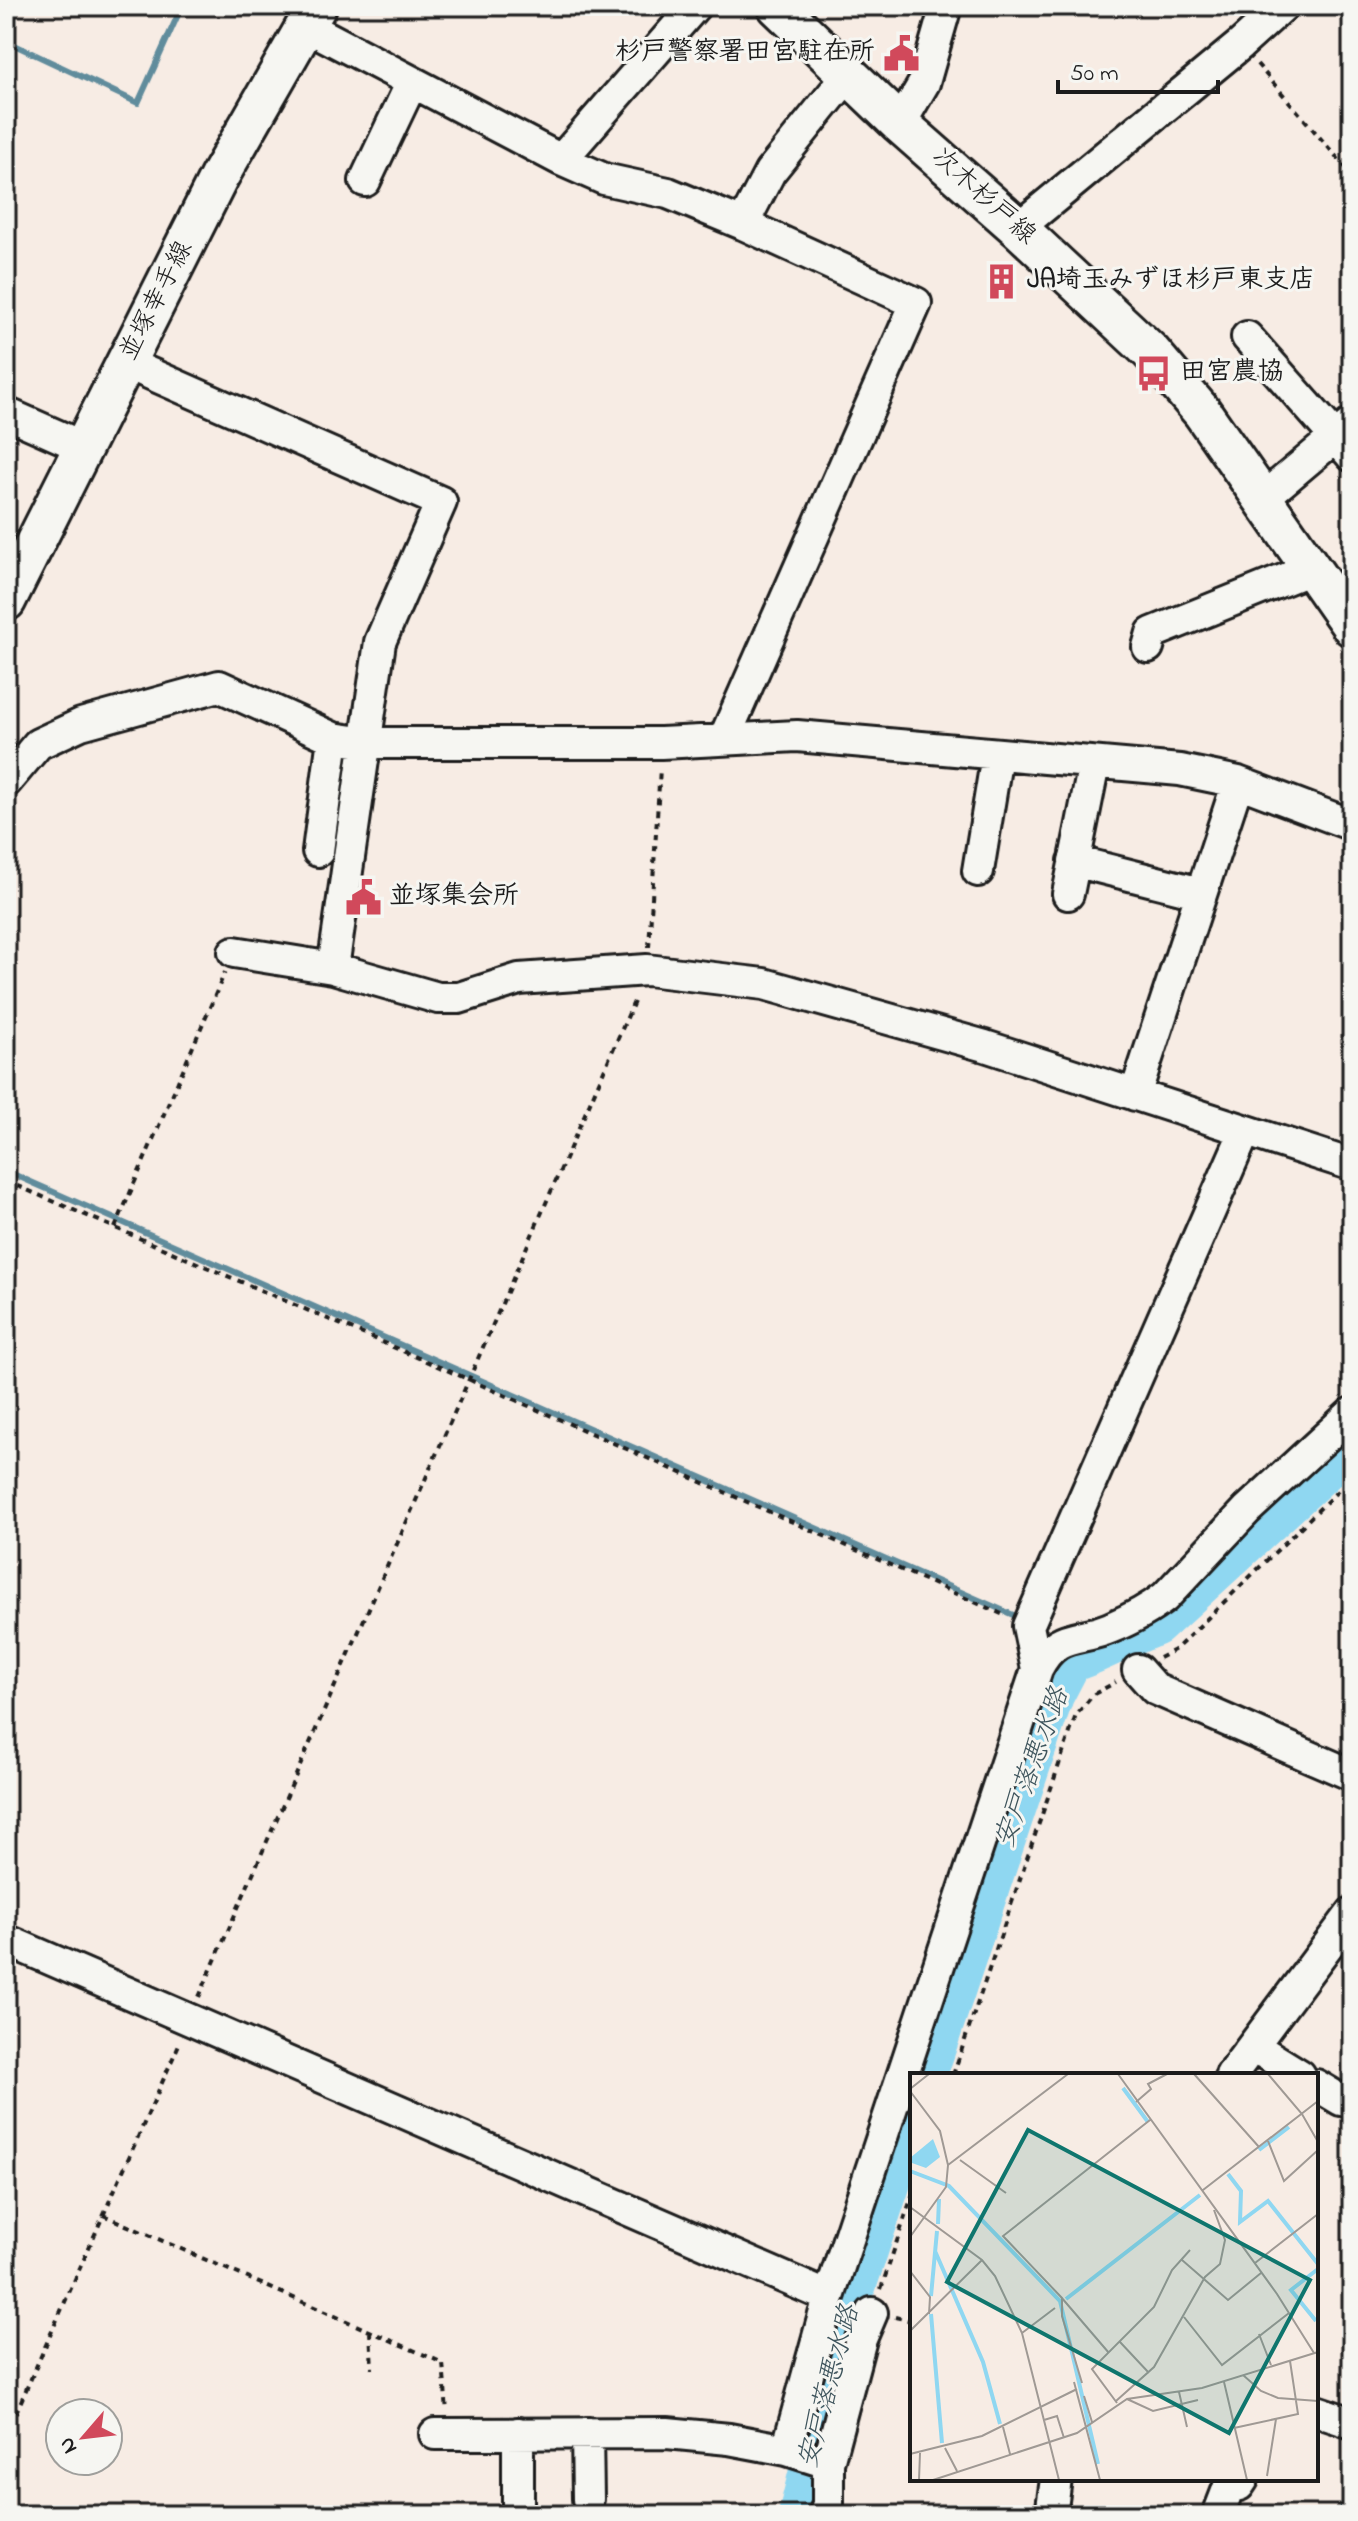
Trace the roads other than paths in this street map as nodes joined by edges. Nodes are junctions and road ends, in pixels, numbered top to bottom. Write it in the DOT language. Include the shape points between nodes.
graph roads {
  1 [pos="695,6"];
  2 [pos="777,6"];
  3 [pos="946,6"];
  4 [pos="1283,6"];
  5 [pos="312,16"];
  6 [pos="848,75"];
  7 [pos="412,82"];
  8 [pos="900,124"];
  9 [pos="561,160"];
  10 [pos="365,181"];
  11 [pos="743,224"];
  12 [pos="1018,228"];
  13 [pos="1247,337"];
  14 [pos="126,363"];
  15 [pos="6,413"];
  16 [pos="1346,439"];
  17 [pos="83,447"];
  18 [pos="1263,498"];
  19 [pos="1313,568"];
  20 [pos="6,601"];
  21 [pos="1352,627"];
  22 [pos="1148,647"];
  23 [pos="333,738"];
  24 [pos="724,739"];
  25 [pos="367,743"];
  26 [pos="997,755"];
  27 [pos="1094,764"];
  28 [pos="6,782"];
  29 [pos="1238,782"];
  30 [pos="1352,825"];
  31 [pos="318,851"];
  32 [pos="1074,861"];
  33 [pos="978,871"];
  34 [pos="1201,893"];
  35 [pos="1068,894"];
  36 [pos="234,952"];
  37 [pos="333,968"];
  38 [pos="1135,1095"];
  39 [pos="1245,1131"];
  40 [pos="1352,1165"];
  41 [pos="1352,1413"];
  42 [pos="1037,1669"];
  43 [pos="1138,1670"];
  44 [pos="1352,1775"];
  45 [pos="1352,1913"];
  46 [pos="6,1940"];
  47 [pos="1253,2046"];
  48 [pos="1233,2073"];
  49 [pos="1297,2073"];
  50 [pos="829,2297"];
  51 [pos="872,2313"];
  52 [pos="1318,2412"];
  53 [pos="1352,2423"];
  54 [pos="518,2433"];
  55 [pos="587,2433"];
  56 [pos="442,2434"];
  57 [pos="809,2457"];
  58 [pos="1056,2481"];
  59 [pos="1231,2481"];
  60 [pos="588,2499"];
  61 [pos="518,2515"];
  62 [pos="824,2515"];
  63 [pos="1051,2515"];
  64 [pos="1218,2515"];
  1 -- 9 [label="street"];
  2 -- 6 [label="main road, 次木杉戸線"];
  3 -- 8 [label="street" via="924,83"];
  4 -- 12 [label="street"];
  5 -- 7 [label="street"];
  5 -- 14 [label="main road, 並塚幸手線" via="219,177"];
  6 -- 8 [label="main road, 次木杉戸線"];
  6 -- 11 [label="street" via="770,172"];
  7 -- 9 [label="street"];
  7 -- 10 [label="street"];
  8 -- 12 [label="main road, 次木杉戸線"];
  9 -- 11 [label="street" via="604,179 668,193"];
  11 -- 24 [label="street" via="916,303"];
  12 -- 18 [label="main road, 次木杉戸線" via="1151,352"];
  13 -- 16 [label="street"];
  14 -- 17 [label="main road, 並塚幸手線"];
  14 -- 25 [label="street" via="441,502 380,642"];
  15 -- 17 [label="street"];
  16 -- 18 [label="street"];
  17 -- 20 [label="main road, 並塚幸手線"];
  18 -- 19 [label="main road, 次木杉戸線"];
  19 -- 21 [label="main road, 次木杉戸線"];
  19 -- 22 [label="street" via="1152,633"];
  23 -- 25 [label="street"];
  23 -- 28 [label="street" via="219,686 81,724 38,744"];
  23 -- 31 [label="street"];
  24 -- 25 [label="street"];
  24 -- 26 [label="street" via="797,736"];
  25 -- 37 [label="street"];
  26 -- 27 [label="street"];
  26 -- 33 [label="street"];
  27 -- 29 [label="street" via="1180,770"];
  27 -- 32 [label="street"];
  29 -- 30 [label="street"];
  29 -- 34 [label="street"];
  32 -- 34 [label="street"];
  32 -- 35 [label="street"];
  34 -- 38 [label="street"];
  36 -- 37 [label="street"];
  37 -- 38 [label="street" via="438,998 459,998 519,979 647,970 764,984"];
  38 -- 39 [label="street"];
  39 -- 40 [label="street"];
  39 -- 42 [label="street" via="1028,1626"];
  41 -- 42 [label="street" via="1153,1607 1110,1628 1061,1642"];
  42 -- 50 [label="street"];
  43 -- 44 [label="street" via="1155,1689"];
  45 -- 47 [label="street"];
  46 -- 50 [label="street"];
  47 -- 48 [label="street"];
  47 -- 49 [label="street"];
  50 -- 57 [label="street"];
  51 -- 57 [label="street"];
  52 -- 53 [label="street"];
  54 -- 55 [label="street"];
  54 -- 56 [label="street"];
  54 -- 61 [label="street"];
  55 -- 57 [label="street" via="729,2439"];
  55 -- 60 [label="street"];
  57 -- 62 [label="street" via="828,2504"];
  58 -- 63 [label="street"];
  59 -- 64 [label="street"];
}
